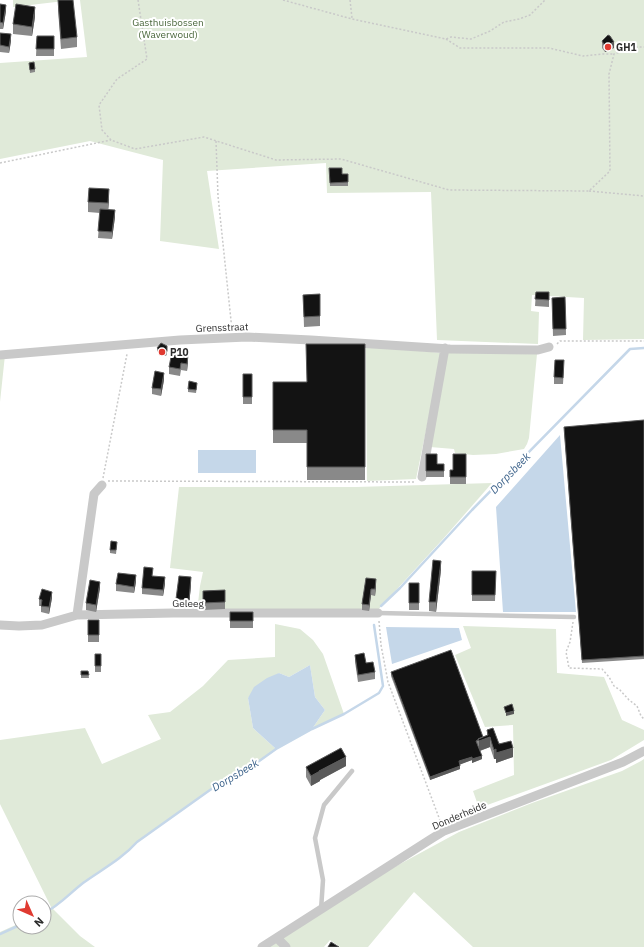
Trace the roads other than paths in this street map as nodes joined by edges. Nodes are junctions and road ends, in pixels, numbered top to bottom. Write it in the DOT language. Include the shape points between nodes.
graph roads {
  1 [pos="549,347"];
  2 [pos="446,348"];
  3 [pos="0,355"];
  4 [pos="422,477"];
  5 [pos="102,485"];
  6 [pos="378,613"];
  7 [pos="77,615"];
  8 [pos="574,617"];
  9 [pos="0,625"];
  10 [pos="644,751"];
  11 [pos="352,771"];
  12 [pos="321,910"];
  13 [pos="277,938"];
  14 [pos="262,947"];
  15 [pos="286,947"];
  1 -- 2 [label="street, Grensstraat" via="538,350"];
  2 -- 3 [label="street, Grensstraat" via="247,337"];
  2 -- 4 [label="street"];
  5 -- 7 [label="street" via="94,494"];
  6 -- 7 [label="street, Geleeg"];
  6 -- 8 [label="lane"];
  7 -- 9 [label="street, Geleeg" via="42,624"];
  10 -- 12 [label="street, Donderheide" via="631,759 444,831"];
  11 -- 12 [label="lane" via="324,806 315,838 323,880"];
  12 -- 13 [label="street, Donderheide"];
  13 -- 14 [label="street, Donderheide"];
  13 -- 15 [label="street"];
}
